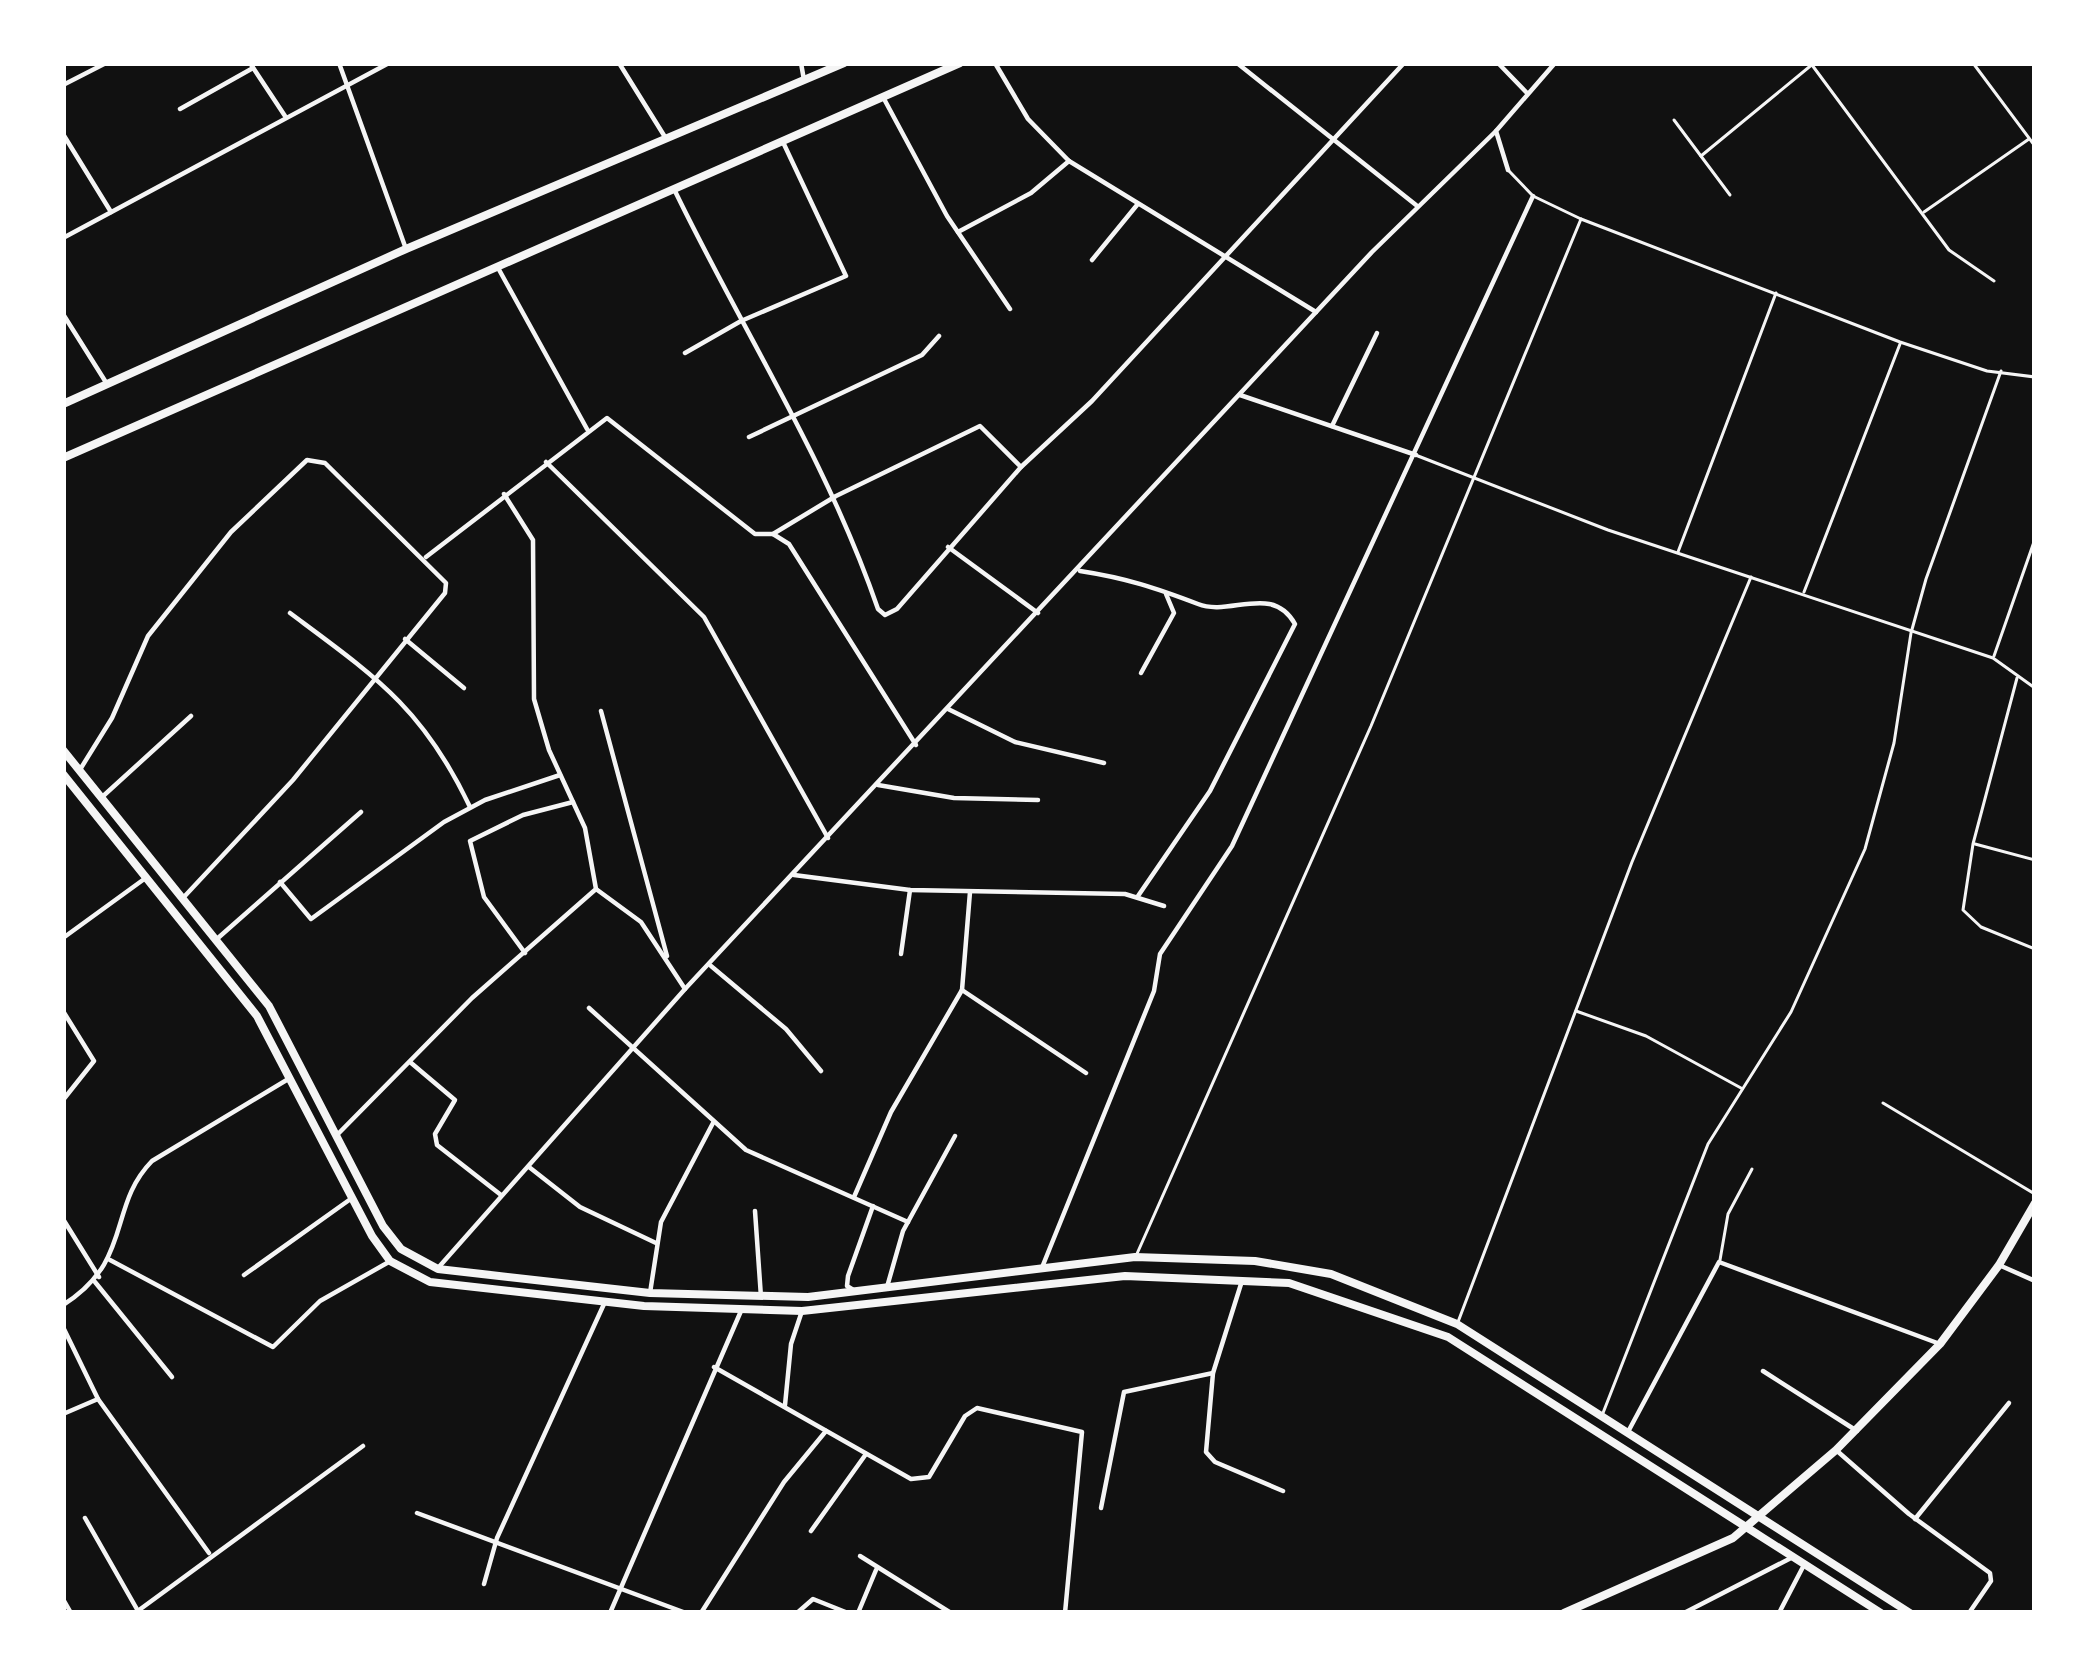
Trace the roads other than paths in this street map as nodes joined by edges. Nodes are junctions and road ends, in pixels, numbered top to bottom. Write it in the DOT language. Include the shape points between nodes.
graph roads {
  1 [pos="106,63"];
  2 [pos="339,63"];
  3 [pos="389,63"];
  4 [pos="619,63"];
  5 [pos="801,63"];
  6 [pos="844,63"];
  7 [pos="960,63"];
  8 [pos="995,63"];
  9 [pos="1237,63"];
  10 [pos="1404,63"];
  11 [pos="1498,63"];
  12 [pos="1555,63"];
  13 [pos="1973,63"];
  14 [pos="1813,64"];
  15 [pos="252,66"];
  16 [pos="805,80"];
  17 [pos="63,85"];
  18 [pos="346,86"];
  19 [pos="1527,93"];
  20 [pos="883,97"];
  21 [pos="180,109"];
  22 [pos="285,116"];
  23 [pos="1674,120"];
  24 [pos="1496,130"];
  25 [pos="63,134"];
  26 [pos="665,137"];
  27 [pos="1334,137"];
  28 [pos="2030,139"];
  29 [pos="782,140"];
  30 [pos="2035,146"];
  31 [pos="1701,156"];
  32 [pos="1069,161"];
  33 [pos="1508,170"];
  34 [pos="674,188"];
  35 [pos="1730,195"];
  36 [pos="1533,196"];
  37 [pos="1137,206"];
  38 [pos="1418,206"];
  39 [pos="111,212"];
  40 [pos="1922,213"];
  41 [pos="1581,220"];
  42 [pos="958,232"];
  43 [pos="63,238"];
  44 [pos="406,250"];
  45 [pos="1226,255"];
  46 [pos="1092,260"];
  47 [pos="496,265"];
  48 [pos="1994,280"];
  49 [pos="1776,293"];
  50 [pos="1010,309"];
  51 [pos="1316,312"];
  52 [pos="63,314"];
  53 [pos="741,321"];
  54 [pos="1377,333"];
  55 [pos="940,336"];
  56 [pos="1900,342"];
  57 [pos="685,353"];
  58 [pos="2001,371"];
  59 [pos="2035,377"];
  60 [pos="107,385"];
  61 [pos="1240,395"];
  62 [pos="63,404"];
  63 [pos="795,413"];
  64 [pos="1332,426"];
  65 [pos="586,430"];
  66 [pos="748,436"];
  67 [pos="1416,455"];
  68 [pos="63,458"];
  69 [pos="546,463"];
  70 [pos="1021,467"];
  71 [pos="1476,482"];
  72 [pos="503,494"];
  73 [pos="836,496"];
  74 [pos="773,534"];
  75 [pos="2035,539"];
  76 [pos="948,547"];
  77 [pos="1677,554"];
  78 [pos="426,557"];
  79 [pos="1077,571"];
  80 [pos="1750,577"];
  81 [pos="1166,593"];
  82 [pos="1803,595"];
  83 [pos="290,613"];
  84 [pos="1038,613"];
  85 [pos="1911,633"];
  86 [pos="405,639"];
  87 [pos="1993,658"];
  88 [pos="1141,674"];
  89 [pos="374,675"];
  90 [pos="2018,676"];
  91 [pos="464,688"];
  92 [pos="2035,688"];
  93 [pos="948,709"];
  94 [pos="602,711"];
  95 [pos="191,716"];
  96 [pos="916,745"];
  97 [pos="63,750"];
  98 [pos="1104,763"];
  99 [pos="79,771"];
  100 [pos="63,774"];
  101 [pos="560,775"];
  102 [pos="878,785"];
  103 [pos="101,798"];
  104 [pos="1038,800"];
  105 [pos="573,802"];
  106 [pos="470,808"];
  107 [pos="361,812"];
  108 [pos="829,838"];
  109 [pos="1973,844"];
  110 [pos="2035,860"];
  111 [pos="794,875"];
  112 [pos="147,878"];
  113 [pos="280,882"];
  114 [pos="596,889"];
  115 [pos="910,890"];
  116 [pos="970,892"];
  117 [pos="1138,896"];
  118 [pos="183,898"];
  119 [pos="1164,906"];
  120 [pos="63,927"];
  121 [pos="66,936"];
  122 [pos="218,938"];
  123 [pos="2035,949"];
  124 [pos="525,953"];
  125 [pos="901,955"];
  126 [pos="667,956"];
  127 [pos="711,966"];
  128 [pos="685,989"];
  129 [pos="962,990"];
  130 [pos="589,1009"];
  131 [pos="63,1011"];
  132 [pos="1575,1011"];
  133 [pos="634,1048"];
  134 [pos="410,1062"];
  135 [pos="821,1071"];
  136 [pos="1086,1073"];
  137 [pos="290,1078"];
  138 [pos="1743,1089"];
  139 [pos="63,1100"];
  140 [pos="1883,1103"];
  141 [pos="713,1123"];
  142 [pos="337,1135"];
  143 [pos="955,1136"];
  144 [pos="529,1167"];
  145 [pos="1752,1169"];
  146 [pos="2035,1194"];
  147 [pos="503,1196"];
  148 [pos="352,1198"];
  149 [pos="854,1198"];
  150 [pos="2035,1203"];
  151 [pos="873,1206"];
  152 [pos="755,1211"];
  153 [pos="63,1220"];
  154 [pos="908,1222"];
  155 [pos="656,1243"];
  156 [pos="1135,1257"];
  157 [pos="110,1260"];
  158 [pos="391,1261"];
  159 [pos="1719,1262"];
  160 [pos="1043,1264"];
  161 [pos="1999,1265"];
  162 [pos="438,1269"];
  163 [pos="244,1275"];
  164 [pos="1243,1278"];
  165 [pos="97,1280"];
  166 [pos="2035,1281"];
  167 [pos="887,1287"];
  168 [pos="854,1291"];
  169 [pos="650,1293"];
  170 [pos="761,1297"];
  171 [pos="604,1304"];
  172 [pos="63,1305"];
  173 [pos="741,1311"];
  174 [pos="802,1311"];
  175 [pos="1457,1324"];
  176 [pos="63,1327"];
  177 [pos="1940,1344"];
  178 [pos="714,1367"];
  179 [pos="1763,1371"];
  180 [pos="1213,1373"];
  181 [pos="172,1376"];
  182 [pos="98,1399"];
  183 [pos="2009,1403"];
  184 [pos="785,1408"];
  185 [pos="1603,1413"];
  186 [pos="63,1414"];
  187 [pos="1629,1430"];
  188 [pos="826,1431"];
  189 [pos="1857,1431"];
  190 [pos="363,1446"];
  191 [pos="1836,1450"];
  192 [pos="866,1454"];
  193 [pos="1283,1491"];
  194 [pos="1102,1508"];
  195 [pos="417,1513"];
  196 [pos="1759,1514"];
  197 [pos="85,1518"];
  198 [pos="1915,1519"];
  199 [pos="1748,1524"];
  200 [pos="811,1531"];
  201 [pos="497,1538"];
  202 [pos="211,1555"];
  203 [pos="860,1556"];
  204 [pos="1801,1559"];
  205 [pos="876,1570"];
  206 [pos="484,1584"];
  207 [pos="620,1585"];
  208 [pos="63,1599"];
  209 [pos="136,1612"];
  210 [pos="71,1613"];
  211 [pos="610,1613"];
  212 [pos="686,1613"];
  213 [pos="701,1613"];
  214 [pos="797,1613"];
  215 [pos="848,1613"];
  216 [pos="858,1613"];
  217 [pos="951,1613"];
  218 [pos="1065,1613"];
  219 [pos="1564,1613"];
  220 [pos="1684,1613"];
  221 [pos="1779,1613"];
  222 [pos="1881,1613"];
  223 [pos="1910,1613"];
  224 [pos="1969,1613"];
  1 -- 17 [label="street"];
  2 -- 18 [label="street"];
  3 -- 18 [label="street"];
  4 -- 26 [label="street"];
  5 -- 16 [label="street"];
  6 -- 16 [label="main road"];
  7 -- 20 [label="main road"];
  8 -- 32 [label="street" via="1028,119"];
  9 -- 27 [label="street"];
  10 -- 27 [label="street"];
  11 -- 19 [label="street"];
  12 -- 19 [label="street"];
  13 -- 28 [label="street"];
  14 -- 31 [label="street"];
  14 -- 40 [label="street"];
  15 -- 21 [label="street"];
  15 -- 22 [label="street"];
  16 -- 26 [label="main road"];
  18 -- 22 [label="street"];
  18 -- 44 [label="street"];
  19 -- 24 [label="street"];
  20 -- 29 [label="main road"];
  20 -- 42 [label="street"];
  22 -- 39 [label="street"];
  23 -- 31 [label="street"];
  24 -- 33 [label="street"];
  24 -- 38 [label="street"];
  25 -- 39 [label="street"];
  26 -- 44 [label="main road"];
  27 -- 38 [label="street"];
  27 -- 45 [label="street"];
  28 -- 30 [label="street"];
  28 -- 40 [label="street"];
  29 -- 34 [label="main road"];
  29 -- 53 [label="street" via="847,276"];
  31 -- 35 [label="street"];
  32 -- 37 [label="street"];
  32 -- 42 [label="street" via="1031,193"];
  33 -- 36 [label="street"];
  34 -- 47 [label="main road"];
  34 -- 53 [label="street"];
  36 -- 41 [label="street"];
  36 -- 67 [label="street"];
  37 -- 45 [label="street"];
  37 -- 46 [label="street"];
  38 -- 51 [label="street"];
  39 -- 43 [label="street"];
  40 -- 48 [label="street" via="1949,250"];
  41 -- 49 [label="street"];
  41 -- 71 [label="street"];
  42 -- 50 [label="street"];
  44 -- 60 [label="main road"];
  45 -- 51 [label="street"];
  45 -- 70 [label="street"];
  47 -- 65 [label="street"];
  47 -- 68 [label="main road"];
  49 -- 56 [label="street"];
  49 -- 77 [label="street"];
  51 -- 61 [label="street"];
  52 -- 60 [label="street"];
  53 -- 57 [label="street"];
  53 -- 63 [label="street"];
  54 -- 64 [label="street"];
  55 -- 63 [label="street" via="922,355"];
  56 -- 58 [label="street"];
  56 -- 82 [label="street"];
  58 -- 59 [label="street"];
  58 -- 85 [label="street"];
  60 -- 62 [label="main road"];
  61 -- 64 [label="street"];
  61 -- 79 [label="street"];
  63 -- 66 [label="street"];
  63 -- 73 [label="street"];
  64 -- 67 [label="street"];
  65 -- 69 [label="street"];
  65 -- 74 [label="street" via="614,418 735,523"];
  67 -- 71 [label="street"];
  67 -- 160 [label="street" via="1232,846 1160,954 1154,991"];
  69 -- 72 [label="street"];
  69 -- 108 [label="street" via="704,617"];
  70 -- 73 [label="street" via="980,427"];
  70 -- 76 [label="street"];
  71 -- 77 [label="street"];
  71 -- 156 [label="street"];
  72 -- 78 [label="street"];
  72 -- 101 [label="street" via="533,540 534,699"];
  73 -- 74 [label="street"];
  73 -- 76 [label="street" via="885,615"];
  74 -- 96 [label="street" via="789,544"];
  75 -- 87 [label="street"];
  76 -- 84 [label="street"];
  77 -- 80 [label="street"];
  78 -- 86 [label="street" via="447,588"];
  78 -- 99 [label="street" via="325,463 307,460 231,532 148,636"];
  79 -- 81 [label="street"];
  79 -- 84 [label="street"];
  80 -- 82 [label="street"];
  80 -- 132 [label="street"];
  81 -- 88 [label="street" via="1174,613"];
  81 -- 117 [label="street" via="1208,607 1255,600 1286,611 1295,624 1210,791"];
  82 -- 85 [label="street"];
  83 -- 89 [label="street"];
  84 -- 93 [label="street"];
  85 -- 87 [label="street"];
  85 -- 138 [label="street" via="1894,742 1865,849 1791,1012"];
  86 -- 89 [label="street"];
  86 -- 91 [label="street"];
  87 -- 90 [label="street"];
  89 -- 106 [label="street" via="432,734"];
  89 -- 118 [label="street" via="292,780"];
  90 -- 92 [label="street"];
  90 -- 109 [label="street"];
  93 -- 96 [label="street"];
  93 -- 98 [label="street" via="1015,742"];
  94 -- 126 [label="street"];
  95 -- 103 [label="street"];
  96 -- 102 [label="street"];
  97 -- 99 [label="main road"];
  99 -- 103 [label="main road"];
  100 -- 112 [label="main road"];
  101 -- 105 [label="street"];
  101 -- 106 [label="street"];
  102 -- 104 [label="street"];
  102 -- 108 [label="street"];
  103 -- 118 [label="main road"];
  105 -- 114 [label="street"];
  105 -- 124 [label="street" via="523,814 470,841 484,897"];
  106 -- 113 [label="street" via="405,846 311,919"];
  107 -- 113 [label="street"];
  108 -- 111 [label="street"];
  109 -- 110 [label="street"];
  109 -- 123 [label="street" via="1968,920"];
  111 -- 115 [label="street"];
  111 -- 127 [label="street"];
  112 -- 121 [label="street"];
  112 -- 137 [label="main road" via="237,986"];
  113 -- 122 [label="street"];
  114 -- 124 [label="street"];
  114 -- 126 [label="street" via="641,922"];
  115 -- 116 [label="street"];
  115 -- 125 [label="street"];
  116 -- 117 [label="street"];
  116 -- 129 [label="street"];
  117 -- 119 [label="street"];
  118 -- 122 [label="main road"];
  120 -- 121 [label="street"];
  122 -- 142 [label="main road" via="269,1006"];
  124 -- 134 [label="street"];
  126 -- 128 [label="street"];
  127 -- 128 [label="street"];
  127 -- 135 [label="street" via="786,1029"];
  128 -- 133 [label="street"];
  129 -- 136 [label="street"];
  129 -- 149 [label="street" via="891,1112"];
  130 -- 133 [label="street"];
  131 -- 139 [label="street" via="94,1060"];
  132 -- 138 [label="street" via="1646,1036"];
  132 -- 175 [label="street"];
  133 -- 141 [label="street"];
  133 -- 144 [label="street"];
  134 -- 142 [label="street"];
  134 -- 147 [label="street" via="455,1100 436,1145"];
  137 -- 148 [label="main road"];
  137 -- 157 [label="street" via="137,1176"];
  138 -- 185 [label="street" via="1679,1209"];
  140 -- 146 [label="street"];
  141 -- 149 [label="street" via="758,1156"];
  141 -- 155 [label="street"];
  142 -- 162 [label="main road" via="401,1250"];
  143 -- 154 [label="street"];
  144 -- 147 [label="street"];
  144 -- 155 [label="street" via="580,1207"];
  145 -- 159 [label="street" via="1728,1214"];
  147 -- 162 [label="street"];
  148 -- 158 [label="main road"];
  148 -- 163 [label="street"];
  149 -- 151 [label="street"];
  150 -- 161 [label="main road"];
  151 -- 154 [label="street"];
  151 -- 168 [label="street" via="848,1276"];
  152 -- 170 [label="street"];
  153 -- 165 [label="street"];
  154 -- 167 [label="street"];
  155 -- 169 [label="street"];
  156 -- 160 [label="main road"];
  156 -- 175 [label="main road" via="1255,1261 1330,1274"];
  157 -- 158 [label="street" via="273,1347 320,1301"];
  157 -- 165 [label="street"];
  158 -- 171 [label="main road" via="430,1282"];
  159 -- 177 [label="street"];
  159 -- 187 [label="street"];
  160 -- 167 [label="main road"];
  161 -- 166 [label="street"];
  161 -- 177 [label="main road"];
  162 -- 169 [label="main road"];
  164 -- 174 [label="main road" via="1125,1276"];
  164 -- 180 [label="street"];
  164 -- 199 [label="main road" via="1331,1295 1448,1337"];
  165 -- 172 [label="street"];
  165 -- 181 [label="street"];
  167 -- 168 [label="main road"];
  168 -- 170 [label="main road"];
  169 -- 170 [label="main road"];
  171 -- 173 [label="main road"];
  171 -- 201 [label="street"];
  173 -- 174 [label="main road"];
  173 -- 178 [label="street"];
  174 -- 184 [label="street"];
  175 -- 185 [label="main road"];
  176 -- 182 [label="street"];
  177 -- 189 [label="main road"];
  178 -- 184 [label="street"];
  178 -- 207 [label="street"];
  179 -- 189 [label="street"];
  180 -- 193 [label="street" via="1206,1452"];
  180 -- 194 [label="street" via="1124,1392"];
  182 -- 186 [label="street"];
  182 -- 202 [label="street"];
  183 -- 198 [label="street"];
  184 -- 188 [label="street"];
  185 -- 187 [label="main road"];
  187 -- 196 [label="main road"];
  188 -- 192 [label="street"];
  188 -- 213 [label="street"];
  189 -- 191 [label="main road"];
  190 -- 202 [label="street"];
  191 -- 196 [label="main road"];
  191 -- 198 [label="street"];
  192 -- 200 [label="street"];
  192 -- 218 [label="street" via="922,1481 977,1408 1082,1432"];
  195 -- 201 [label="street"];
  196 -- 199 [label="main road"];
  196 -- 223 [label="main road"];
  197 -- 209 [label="street"];
  198 -- 224 [label="street" via="1990,1573"];
  199 -- 204 [label="main road"];
  199 -- 219 [label="main road" via="1704,1555"];
  201 -- 206 [label="street"];
  201 -- 207 [label="street"];
  202 -- 209 [label="street"];
  203 -- 205 [label="street"];
  204 -- 220 [label="street"];
  204 -- 221 [label="street"];
  204 -- 222 [label="main road"];
  205 -- 216 [label="street"];
  205 -- 217 [label="street"];
  207 -- 211 [label="street"];
  207 -- 212 [label="street"];
  208 -- 210 [label="street"];
  214 -- 215 [label="street" via="813,1599"];
}
